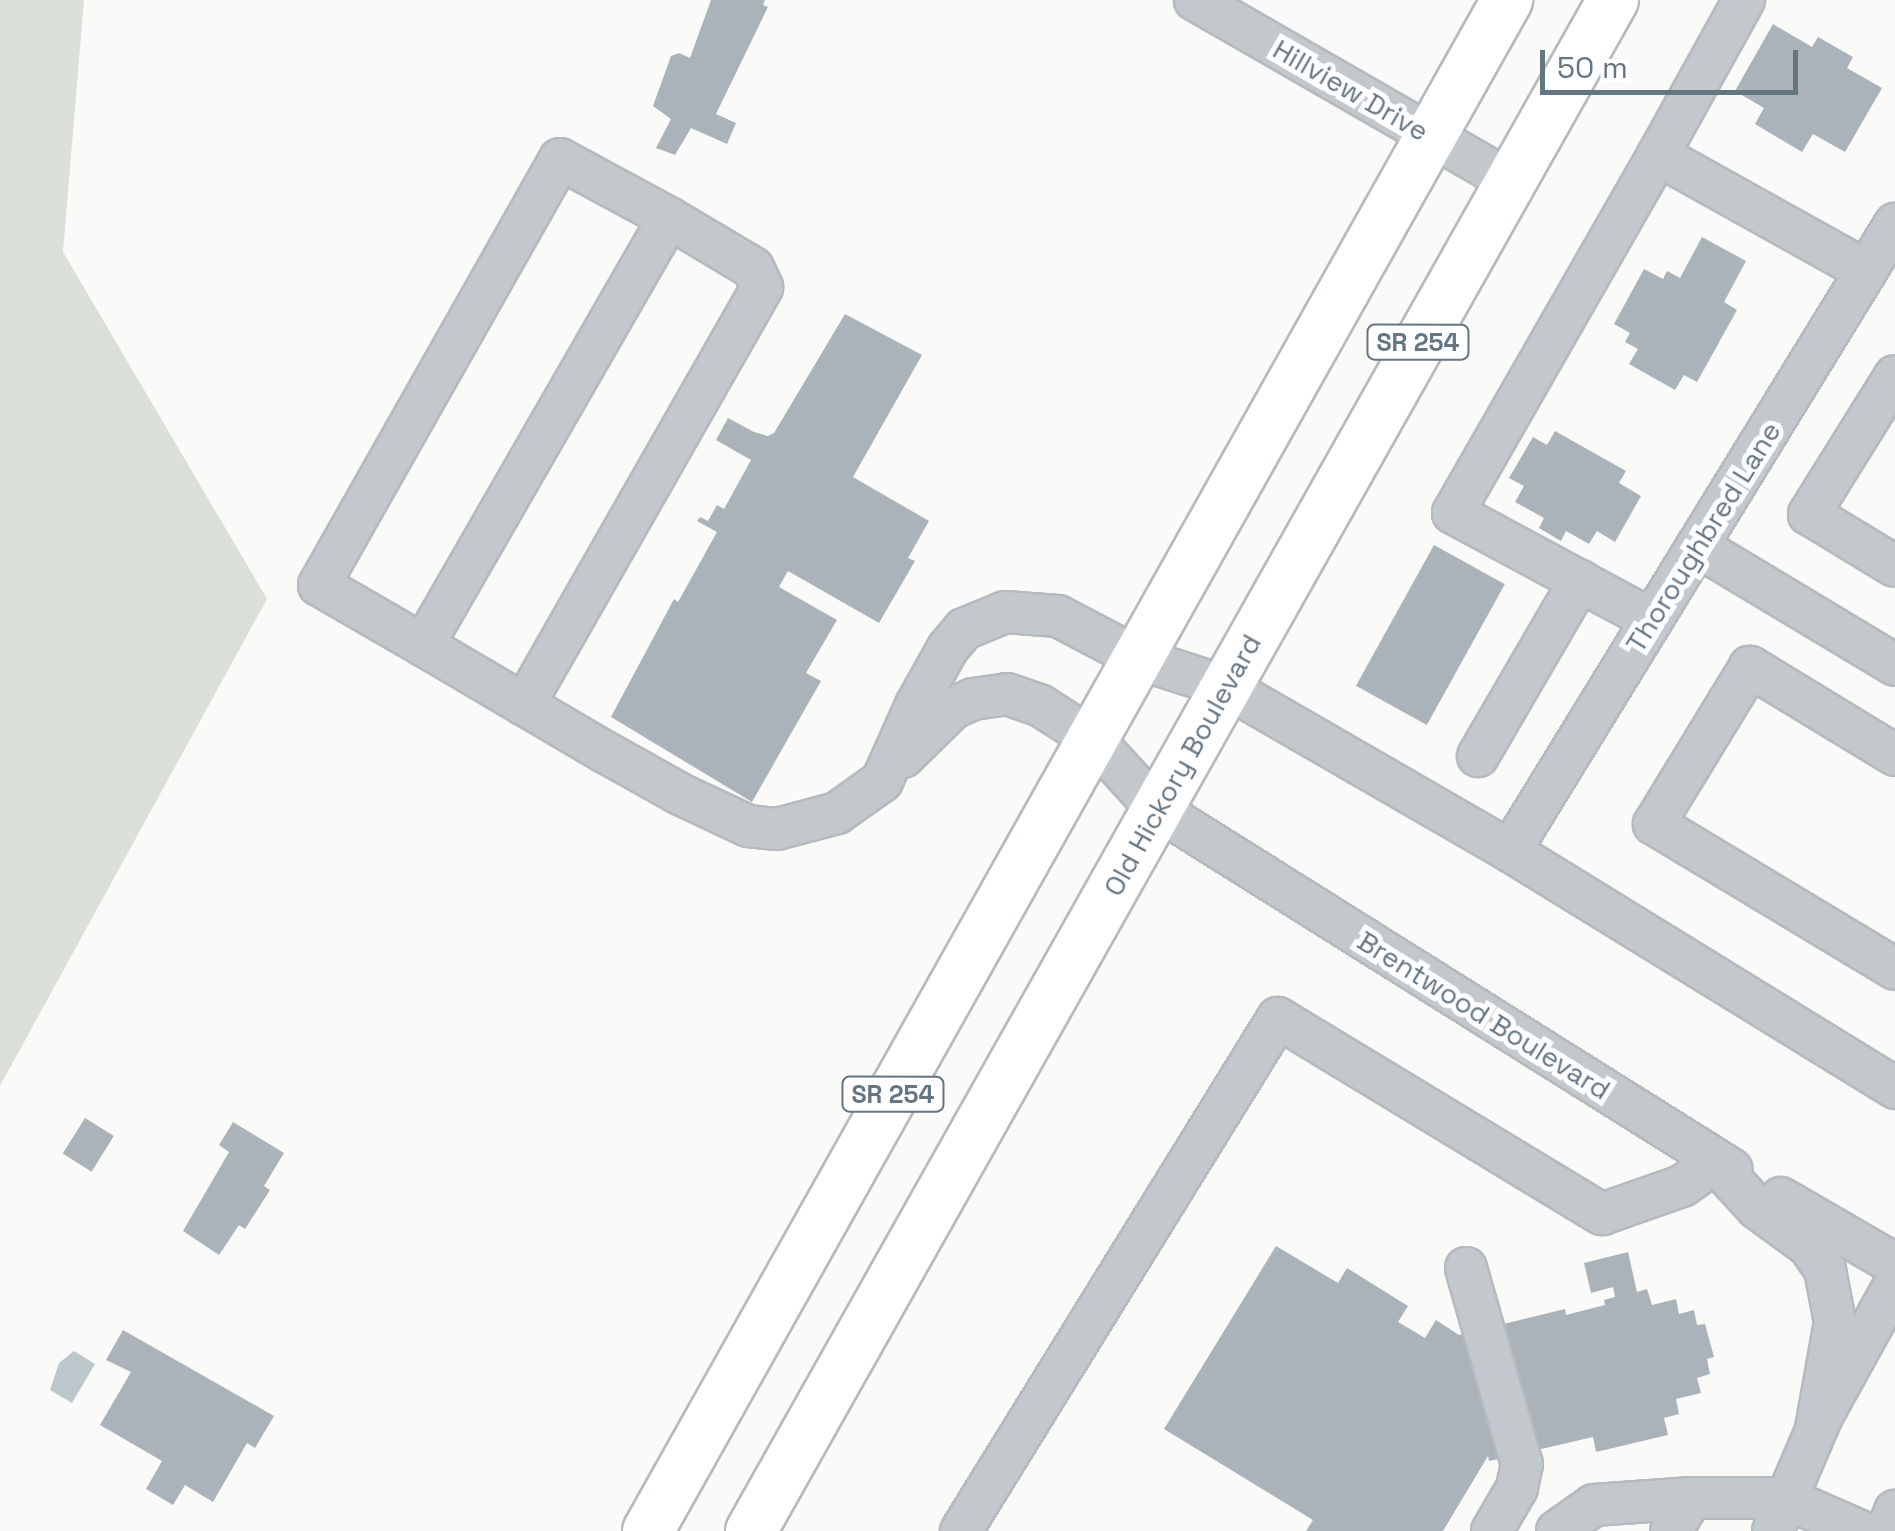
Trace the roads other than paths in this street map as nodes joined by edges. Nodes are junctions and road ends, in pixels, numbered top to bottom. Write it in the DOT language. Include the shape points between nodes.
graph roads {
  1 [pos="1195,0"];
  2 [pos="1507,0"];
  3 [pos="1613,0"];
  4 [pos="1744,0"];
  5 [pos="1429,135"];
  6 [pos="1658,155"];
  7 [pos="1508,180"];
  8 [pos="669,218"];
  9 [pos="1895,224"];
  10 [pos="1866,272"];
  11 [pos="1895,376"];
  12 [pos="1697,546"];
  13 [pos="1895,566"];
  14 [pos="1580,581"];
  15 [pos="1652,620"];
  16 [pos="423,646"];
  17 [pos="1140,659"];
  18 [pos="1895,665"];
  19 [pos="1226,686"];
  20 [pos="524,705"];
  21 [pos="1094,740"];
  22 [pos="1895,755"];
  23 [pos="1478,756"];
  24 [pos="892,766"];
  25 [pos="1157,809"];
  26 [pos="1510,850"];
  27 [pos="1895,969"];
  28 [pos="1895,1088"];
  29 [pos="1710,1157"];
  30 [pos="1895,1264"];
  31 [pos="1466,1268"];
  32 [pos="1895,1284"];
  33 [pos="1816,1429"];
  34 [pos="1895,1511"];
  35 [pos="1681,1514"];
  36 [pos="1779,1515"];
  37 [pos="648,1531"];
  38 [pos="751,1531"];
  39 [pos="961,1531"];
  40 [pos="1492,1531"];
  41 [pos="1558,1531"];
  42 [pos="1860,1531"];
  43 [pos="1887,1531"];
  1 -- 5 [label="street, Hillview Drive"];
  2 -- 5 [label="main road, SR 254"];
  3 -- 7 [label="main road, Old Hickory Boulevard / SR 254"];
  4 -- 6 [label="street"];
  5 -- 7 [label="street, Hillview Drive"];
  5 -- 17 [label="main road, SR 254"];
  6 -- 10 [label="street"];
  6 -- 14 [label="street" via="1453,513"];
  7 -- 19 [label="main road, Old Hickory Boulevard / SR 254"];
  8 -- 16 [label="street"];
  8 -- 16 [label="street, Brentwood Boulevard" via="560,159 318,585"];
  8 -- 20 [label="street" via="738,257 762,287"];
  9 -- 10 [label="street, Thoroughbred Lane"];
  10 -- 12 [label="street, Thoroughbred Lane"];
  11 -- 13 [label="street" via="1809,514"];
  12 -- 15 [label="street, Thoroughbred Lane"];
  12 -- 18 [label="street"];
  14 -- 15 [label="street"];
  14 -- 23 [label="street"];
  15 -- 26 [label="street, Thoroughbred Lane"];
  16 -- 20 [label="street, Brentwood Boulevard"];
  17 -- 19 [label="street"];
  17 -- 21 [label="main road, SR 254"];
  17 -- 24 [label="street" via="1058,616 1024,610 990,615 964,629 948,648"];
  19 -- 25 [label="main road, Old Hickory Boulevard / SR 254"];
  19 -- 26 [label="street"];
  20 -- 24 [label="street, Brentwood Boulevard" via="680,794 758,829 788,828 837,812 865,797"];
  21 -- 24 [label="street, Brentwood Boulevard" via="1028,700 984,696 953,708"];
  21 -- 25 [label="street, Brentwood Boulevard"];
  21 -- 37 [label="main road, SR 254"];
  22 -- 27 [label="street" via="1750,668 1654,824"];
  25 -- 29 [label="street, Brentwood Boulevard"];
  25 -- 38 [label="main road, Old Hickory Boulevard / SR 254"];
  26 -- 28 [label="street"];
  29 -- 30 [label="street, Brentwood Boulevard"];
  29 -- 33 [label="street" via="1757,1208 1809,1246 1826,1270 1835,1322"];
  29 -- 39 [label="street" via="1682,1186 1602,1214 1278,1018"];
  31 -- 40 [label="street" via="1522,1464 1518,1488"];
  32 -- 33 [label="street"];
  33 -- 36 [label="street"];
  34 -- 43 [label="street"];
  35 -- 36 [label="street"];
  35 -- 41 [label="street" via="1594,1505"];
  36 -- 42 [label="street"];
}
